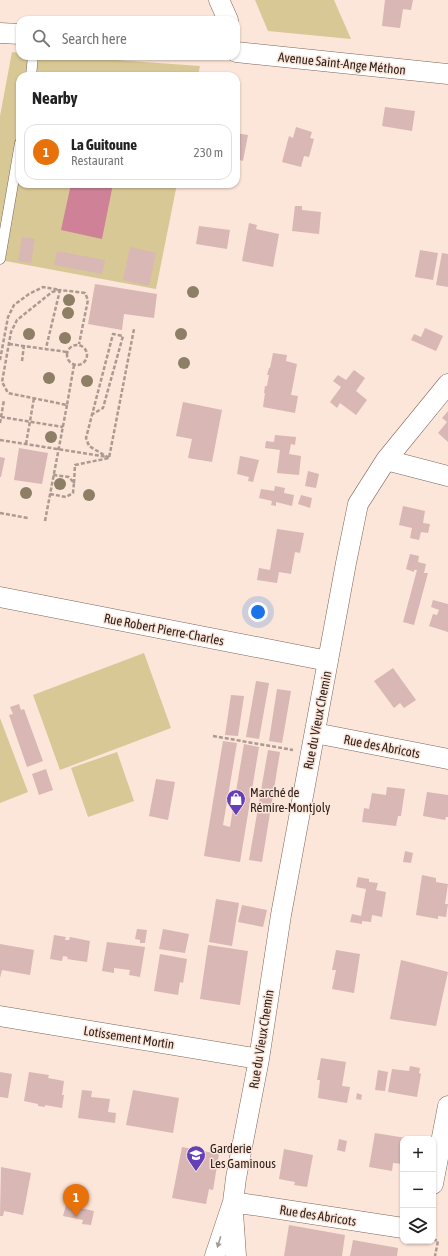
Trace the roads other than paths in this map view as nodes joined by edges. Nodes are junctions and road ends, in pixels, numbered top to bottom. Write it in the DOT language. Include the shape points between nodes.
graph roads {
  1 [pos="219,0"];
  2 [pos="226,16"];
  3 [pos="0,33"];
  4 [pos="16,34"];
  5 [pos="240,47"];
  6 [pos="33,60"];
  7 [pos="31,72"];
  8 [pos="448,74"];
  9 [pos="16,166"];
  10 [pos="0,259"];
  11 [pos="448,384"];
  12 [pos="386,460"];
  13 [pos="448,476"];
  14 [pos="0,597"];
  15 [pos="328,661"];
  16 [pos="313,742"];
  17 [pos="448,759"];
  18 [pos="0,1016"];
  19 [pos="259,1059"];
  20 [pos="448,1106"];
  21 [pos="435,1172"];
  22 [pos="233,1202"];
  23 [pos="400,1228"];
  24 [pos="215,1256"];
  25 [pos="236,1256"];
  1 -- 2 [label="street"];
  3 -- 4 [label="street"];
  5 -- 8 [label="street, Avenue Saint-Ange Méthon"];
  6 -- 7 [label="lane"];
  9 -- 10 [label="lane"];
  11 -- 12 [label="street, Rue du Vieux Chemin"];
  12 -- 13 [label="street"];
  12 -- 15 [label="street, Rue du Vieux Chemin" via="358,504"];
  14 -- 15 [label="street, Rue Robert Pierre-Charles"];
  15 -- 16 [label="street, Rue du Vieux Chemin"];
  16 -- 17 [label="street, Rue des Abricots"];
  16 -- 19 [label="street, Rue du Vieux Chemin" via="281,915"];
  18 -- 19 [label="street, Lotissement Mortin"];
  19 -- 22 [label="street, Rue du Vieux Chemin"];
  20 -- 21 [label="street"];
  22 -- 23 [label="street, Rue des Abricots"];
  22 -- 24 [label="street, Rue du Vieux Chemin, one-way"];
  22 -- 25 [label="street, Rue du Vieux Chemin"];
}
